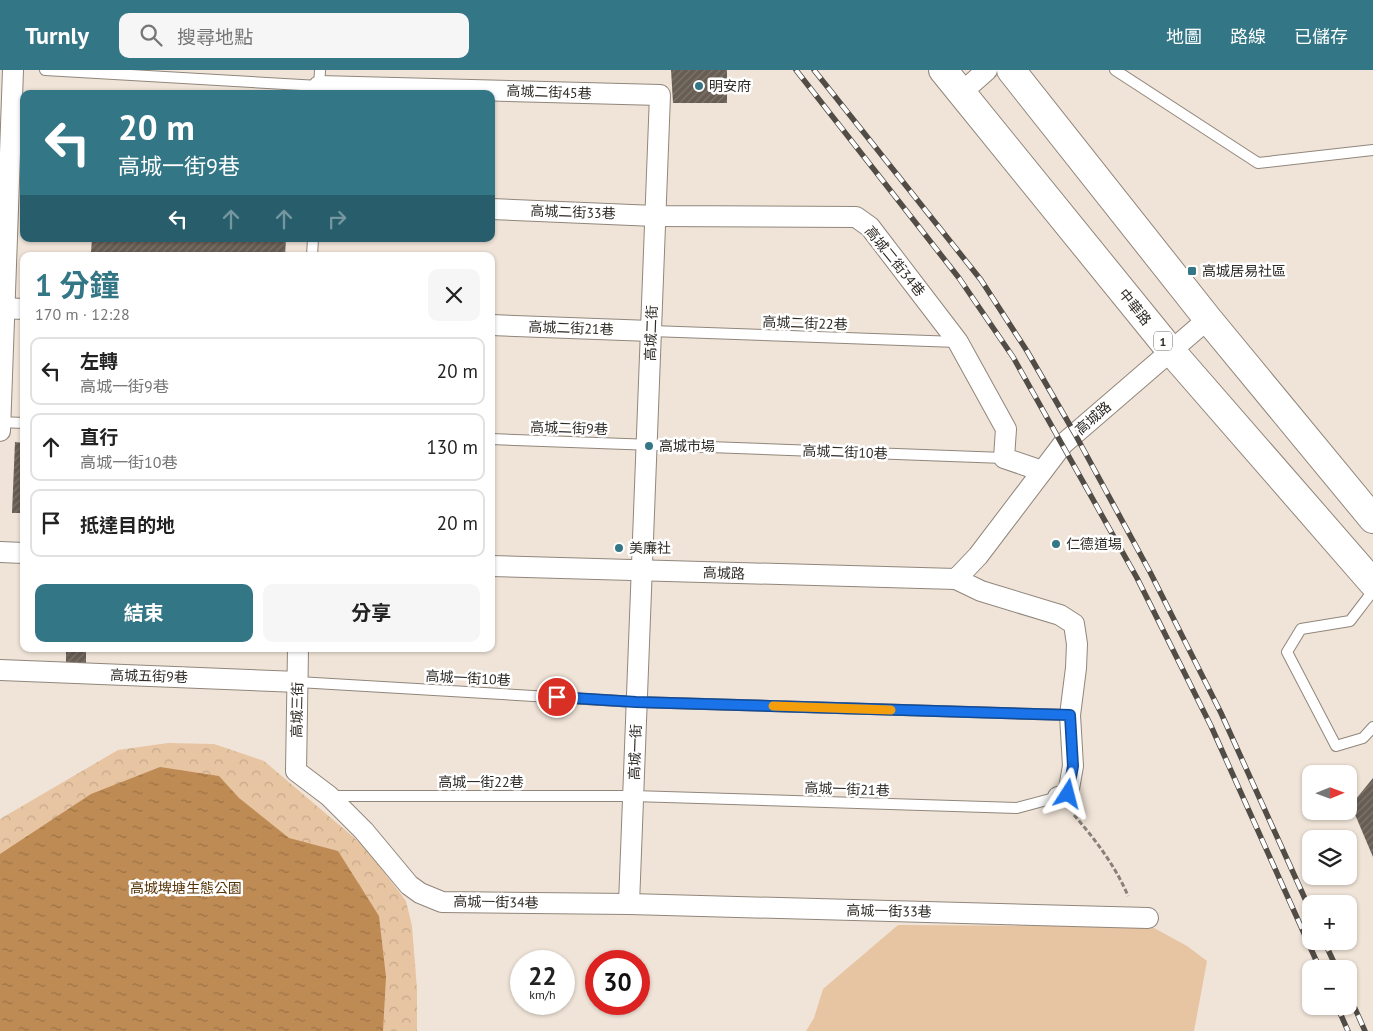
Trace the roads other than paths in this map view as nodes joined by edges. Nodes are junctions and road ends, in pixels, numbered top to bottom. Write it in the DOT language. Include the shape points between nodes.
graph roads {
  1 [pos="13,70"];
  2 [pos="46,70"];
  3 [pos="943,70"];
  4 [pos="987,70"];
  5 [pos="1011,70"];
  6 [pos="1115,70"];
  7 [pos="319,83"];
  8 [pos="961,93"];
  9 [pos="660,95"];
  10 [pos="1373,150"];
  11 [pos="17,186"];
  12 [pos="495,209"];
  13 [pos="654,216"];
  14 [pos="2,308"];
  15 [pos="20,309"];
  16 [pos="1208,319"];
  17 [pos="495,325"];
  18 [pos="651,331"];
  19 [pos="958,342"];
  20 [pos="1171,351"];
  21 [pos="0,422"];
  22 [pos="20,423"];
  23 [pos="0,431"];
  24 [pos="495,439"];
  25 [pos="646,445"];
  26 [pos="1004,458"];
  27 [pos="1042,471"];
  28 [pos="1373,519"];
  29 [pos="0,552"];
  30 [pos="20,553"];
  31 [pos="495,566"];
  32 [pos="641,570"];
  33 [pos="956,579"];
  34 [pos="1373,583"];
  35 [pos="1373,591"];
  36 [pos="298,652"];
  37 [pos="0,670"];
  38 [pos="298,682"];
  39 [pos="636,702"];
  40 [pos="1070,715"];
  41 [pos="1373,727"];
  42 [pos="296,771"];
  43 [pos="330,796"];
  44 [pos="633,796"];
  45 [pos="1058,797"];
  46 [pos="629,904"];
  47 [pos="1142,918"];
  1 -- 11 [label="street"];
  2 -- 7 [label="lane"];
  3 -- 8 [label="main road, 中華路 / 1"];
  4 -- 8 [label="street"];
  5 -- 16 [label="main road"];
  6 -- 10 [label="lane" via="1258,163"];
  7 -- 9 [label="street, 高城二街45巷"];
  8 -- 20 [label="main road, 中華路 / 1"];
  9 -- 13 [label="street, 高城二街"];
  11 -- 14 [label="street"];
  12 -- 13 [label="street, 高城二街33巷"];
  13 -- 18 [label="street, 高城二街"];
  13 -- 19 [label="street, 高城二街34巷" via="856,217 870,227"];
  14 -- 15 [label="street"];
  14 -- 21 [label="street"];
  16 -- 20 [label="street, 高城路"];
  16 -- 28 [label="main road"];
  17 -- 18 [label="street, 高城二街21巷"];
  18 -- 19 [label="lane, 高城二街22巷"];
  18 -- 25 [label="street, 高城二街"];
  19 -- 26 [label="street, 高城二街34巷" via="1006,429"];
  20 -- 27 [label="street, 高城路" via="1063,444"];
  20 -- 34 [label="main road, 中華路 / 1"];
  21 -- 22 [label="lane"];
  21 -- 23 [label="street"];
  24 -- 25 [label="lane, 高城二街9巷"];
  25 -- 26 [label="lane, 高城二街10巷"];
  25 -- 32 [label="street, 高城二街"];
  26 -- 27 [label="street, 高城二街10巷"];
  27 -- 33 [label="street, 高城路" via="978,556"];
  29 -- 30 [label="street"];
  31 -- 32 [label="street, 高城路"];
  32 -- 33 [label="street, 高城路"];
  32 -- 39 [label="street, 高城一街"];
  33 -- 40 [label="street, 高城路" via="981,591 1060,615 1074,624 1076,668"];
  35 -- 41 [label="lane" via="1350,621 1300,629 1287,652 1336,746 1363,738"];
  36 -- 38 [label="street, 高城三街"];
  37 -- 38 [label="street, 高城五街9巷"];
  38 -- 39 [label="lane, 高城一街10巷"];
  38 -- 42 [label="street, 高城三街"];
  39 -- 40 [label="lane, 高城一街10巷"];
  39 -- 44 [label="street, 高城一街"];
  40 -- 45 [label="street" via="1073,766 1068,794"];
  42 -- 43 [label="street, 高城一街34巷"];
  43 -- 44 [label="lane, 高城一街22巷"];
  43 -- 46 [label="street, 高城一街34巷" via="364,830 409,885 420,894 442,902"];
  44 -- 45 [label="lane, 高城一街21巷" via="1018,808"];
  44 -- 46 [label="street, 高城一街"];
  46 -- 47 [label="street, 高城一街33巷"];
}
